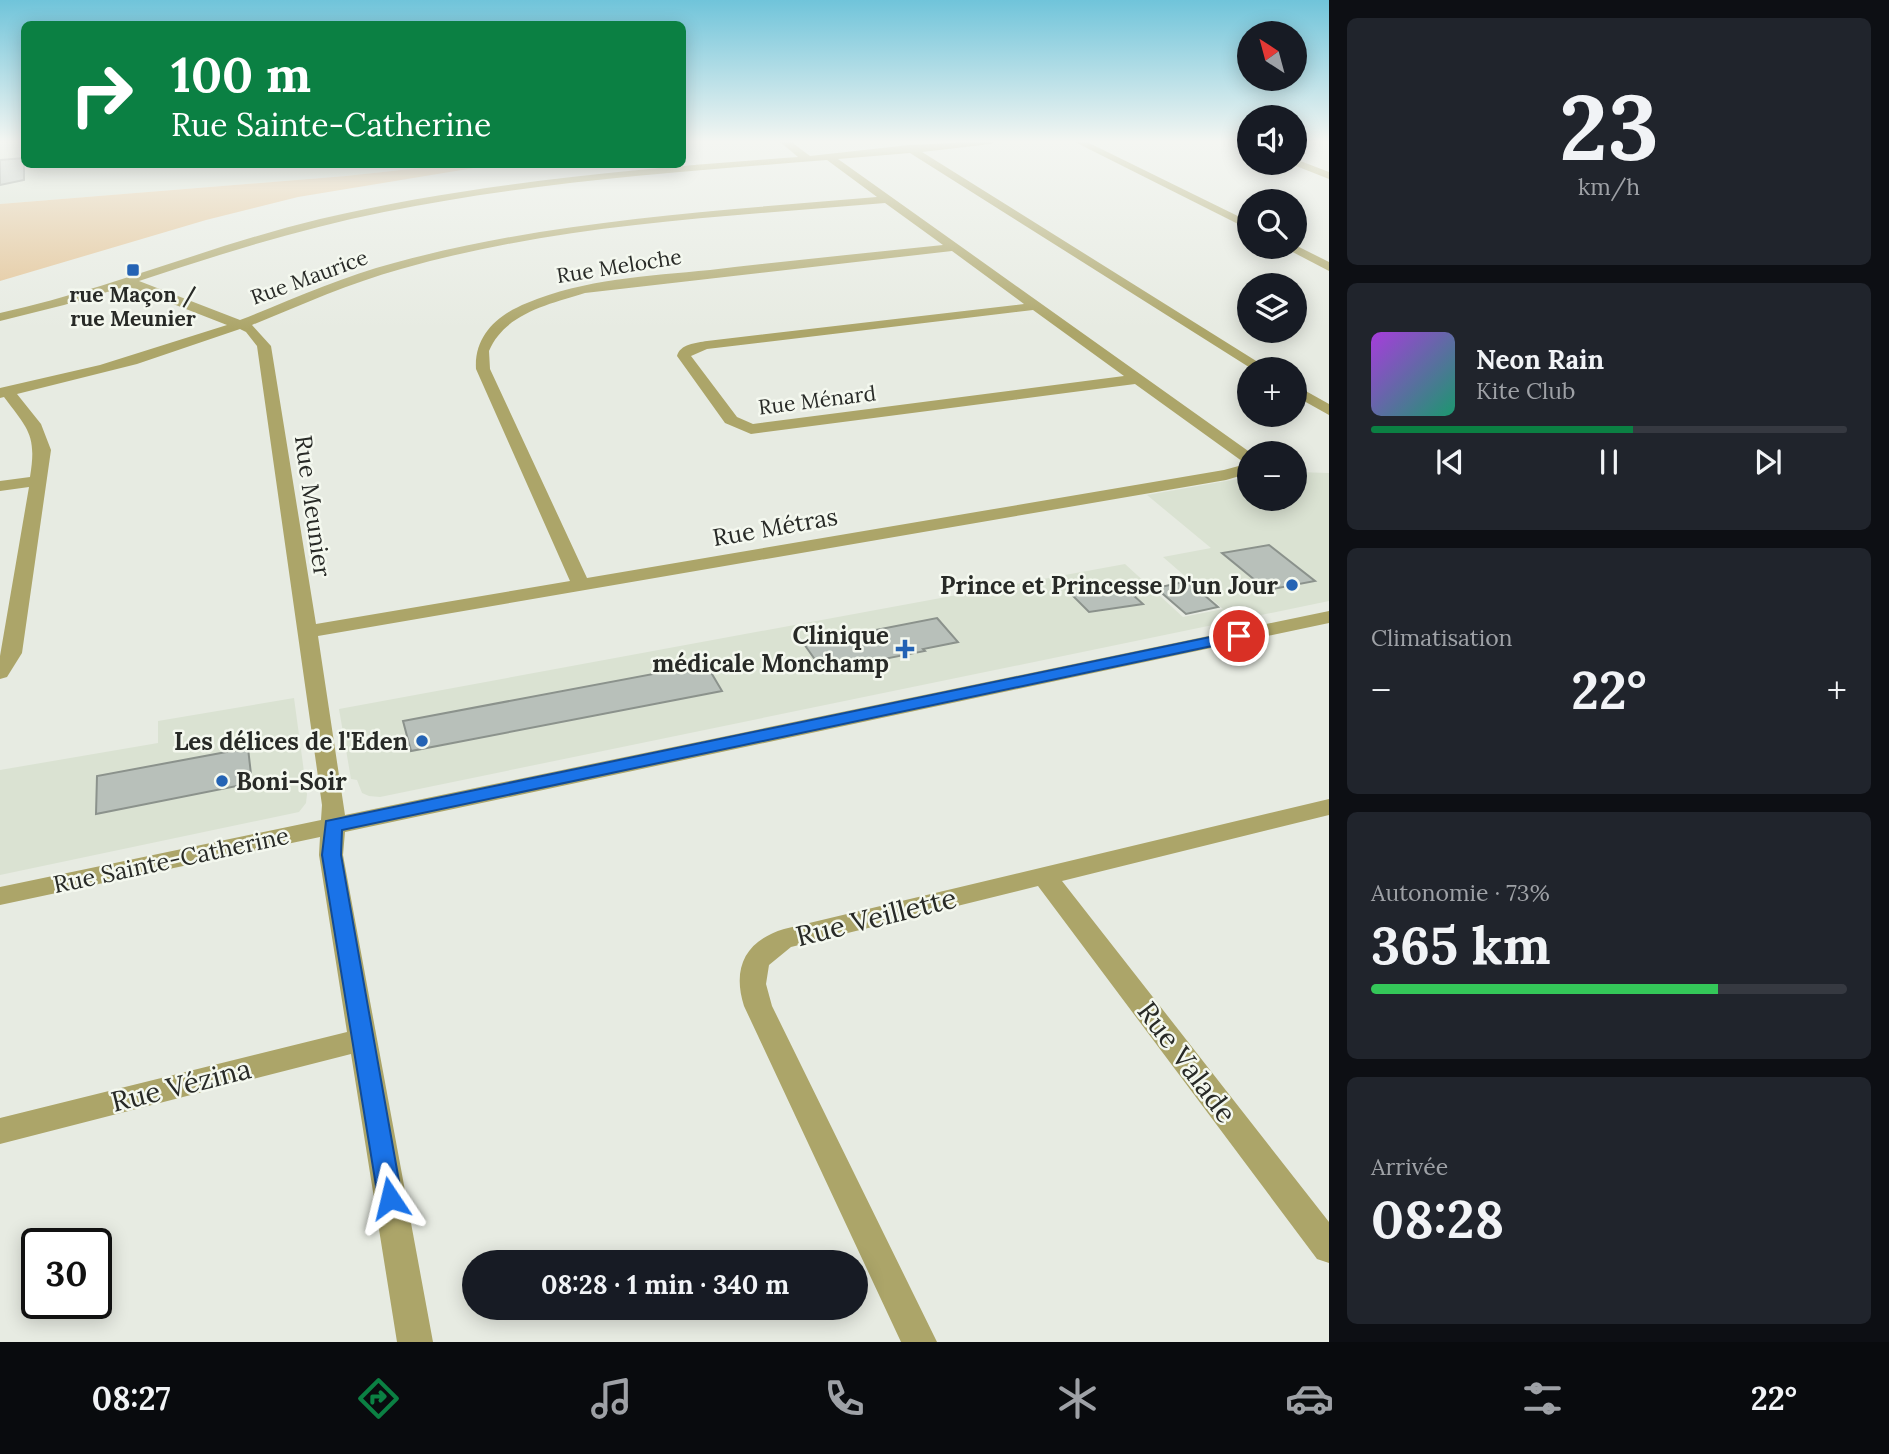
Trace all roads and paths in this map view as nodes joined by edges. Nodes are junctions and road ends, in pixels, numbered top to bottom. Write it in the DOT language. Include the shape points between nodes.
graph roads {
  1 [pos="415,204"];
  2 [pos="839,204"];
  3 [pos="894,204"];
  4 [pos="999,204"];
  5 [pos="1203,204"];
  6 [pos="1237,220"];
  7 [pos="955,247"];
  8 [pos="1307,256"];
  9 [pos="1329,267"];
  10 [pos="129,282"];
  11 [pos="1037,306"];
  12 [pos="0,317"];
  13 [pos="240,324"];
  14 [pos="1243,357"];
  15 [pos="1138,379"];
  16 [pos="4,392"];
  17 [pos="1307,397"];
  18 [pos="1329,410"];
  19 [pos="1237,451"];
  20 [pos="1237,473"];
  21 [pos="38,481"];
  22 [pos="0,486"];
  23 [pos="581,585"];
  24 [pos="1329,617"];
  25 [pos="307,632"];
  26 [pos="0,673"];
  27 [pos="1326,811"];
  28 [pos="333,825"];
  29 [pos="1044,876"];
  30 [pos="0,897"];
  31 [pos="362,1040"];
  32 [pos="0,1131"];
  33 [pos="1329,1248"];
  34 [pos="415,1342"];
  35 [pos="919,1342"];
  1 -- 10 [label="street" via="339,218 232,247"];
  2 -- 13 [label="street, Rue Maurice" via="611,225 506,240 387,269"];
  3 -- 7 [label="street"];
  4 -- 14 [label="street"];
  5 -- 6 [label="street"];
  7 -- 11 [label="street"];
  7 -- 23 [label="street, Rue Meloche" via="598,286 530,306 496,328 482,351 483,369"];
  8 -- 9 [label="street"];
  10 -- 12 [label="street"];
  10 -- 13 [label="street, Rue Meunier"];
  11 -- 15 [label="street"];
  11 -- 15 [label="street, Rue Ménard" via="707,345 692,348 684,356 730,420 751,429"];
  13 -- 16 [label="street, Rue Maurice" via="115,365"];
  13 -- 25 [label="street, Rue Meunier" via="258,335 264,346"];
  15 -- 19 [label="street"];
  16 -- 21 [label="street" via="33,424 41,441"];
  17 -- 18 [label="street"];
  20 -- 23 [label="street, Rue Métras"];
  21 -- 22 [label="street"];
  21 -- 26 [label="street" via="12,653"];
  23 -- 25 [label="street, Rue Métras"];
  24 -- 28 [label="street, Rue Sainte-Catherine"];
  25 -- 28 [label="street, Rue Meunier" via="333,797"];
  27 -- 29 [label="street, Rue Veillette"];
  28 -- 30 [label="street, Rue Sainte-Catherine"];
  28 -- 31 [label="street, Rue Meunier" via="331,855"];
  29 -- 33 [label="street, Rue Valade"];
  29 -- 35 [label="street, Rue Veillette" via="783,939 761,954 751,975 758,1006"];
  31 -- 32 [label="street, Rue Vézina"];
  31 -- 34 [label="street, Rue Meunier"];
}
